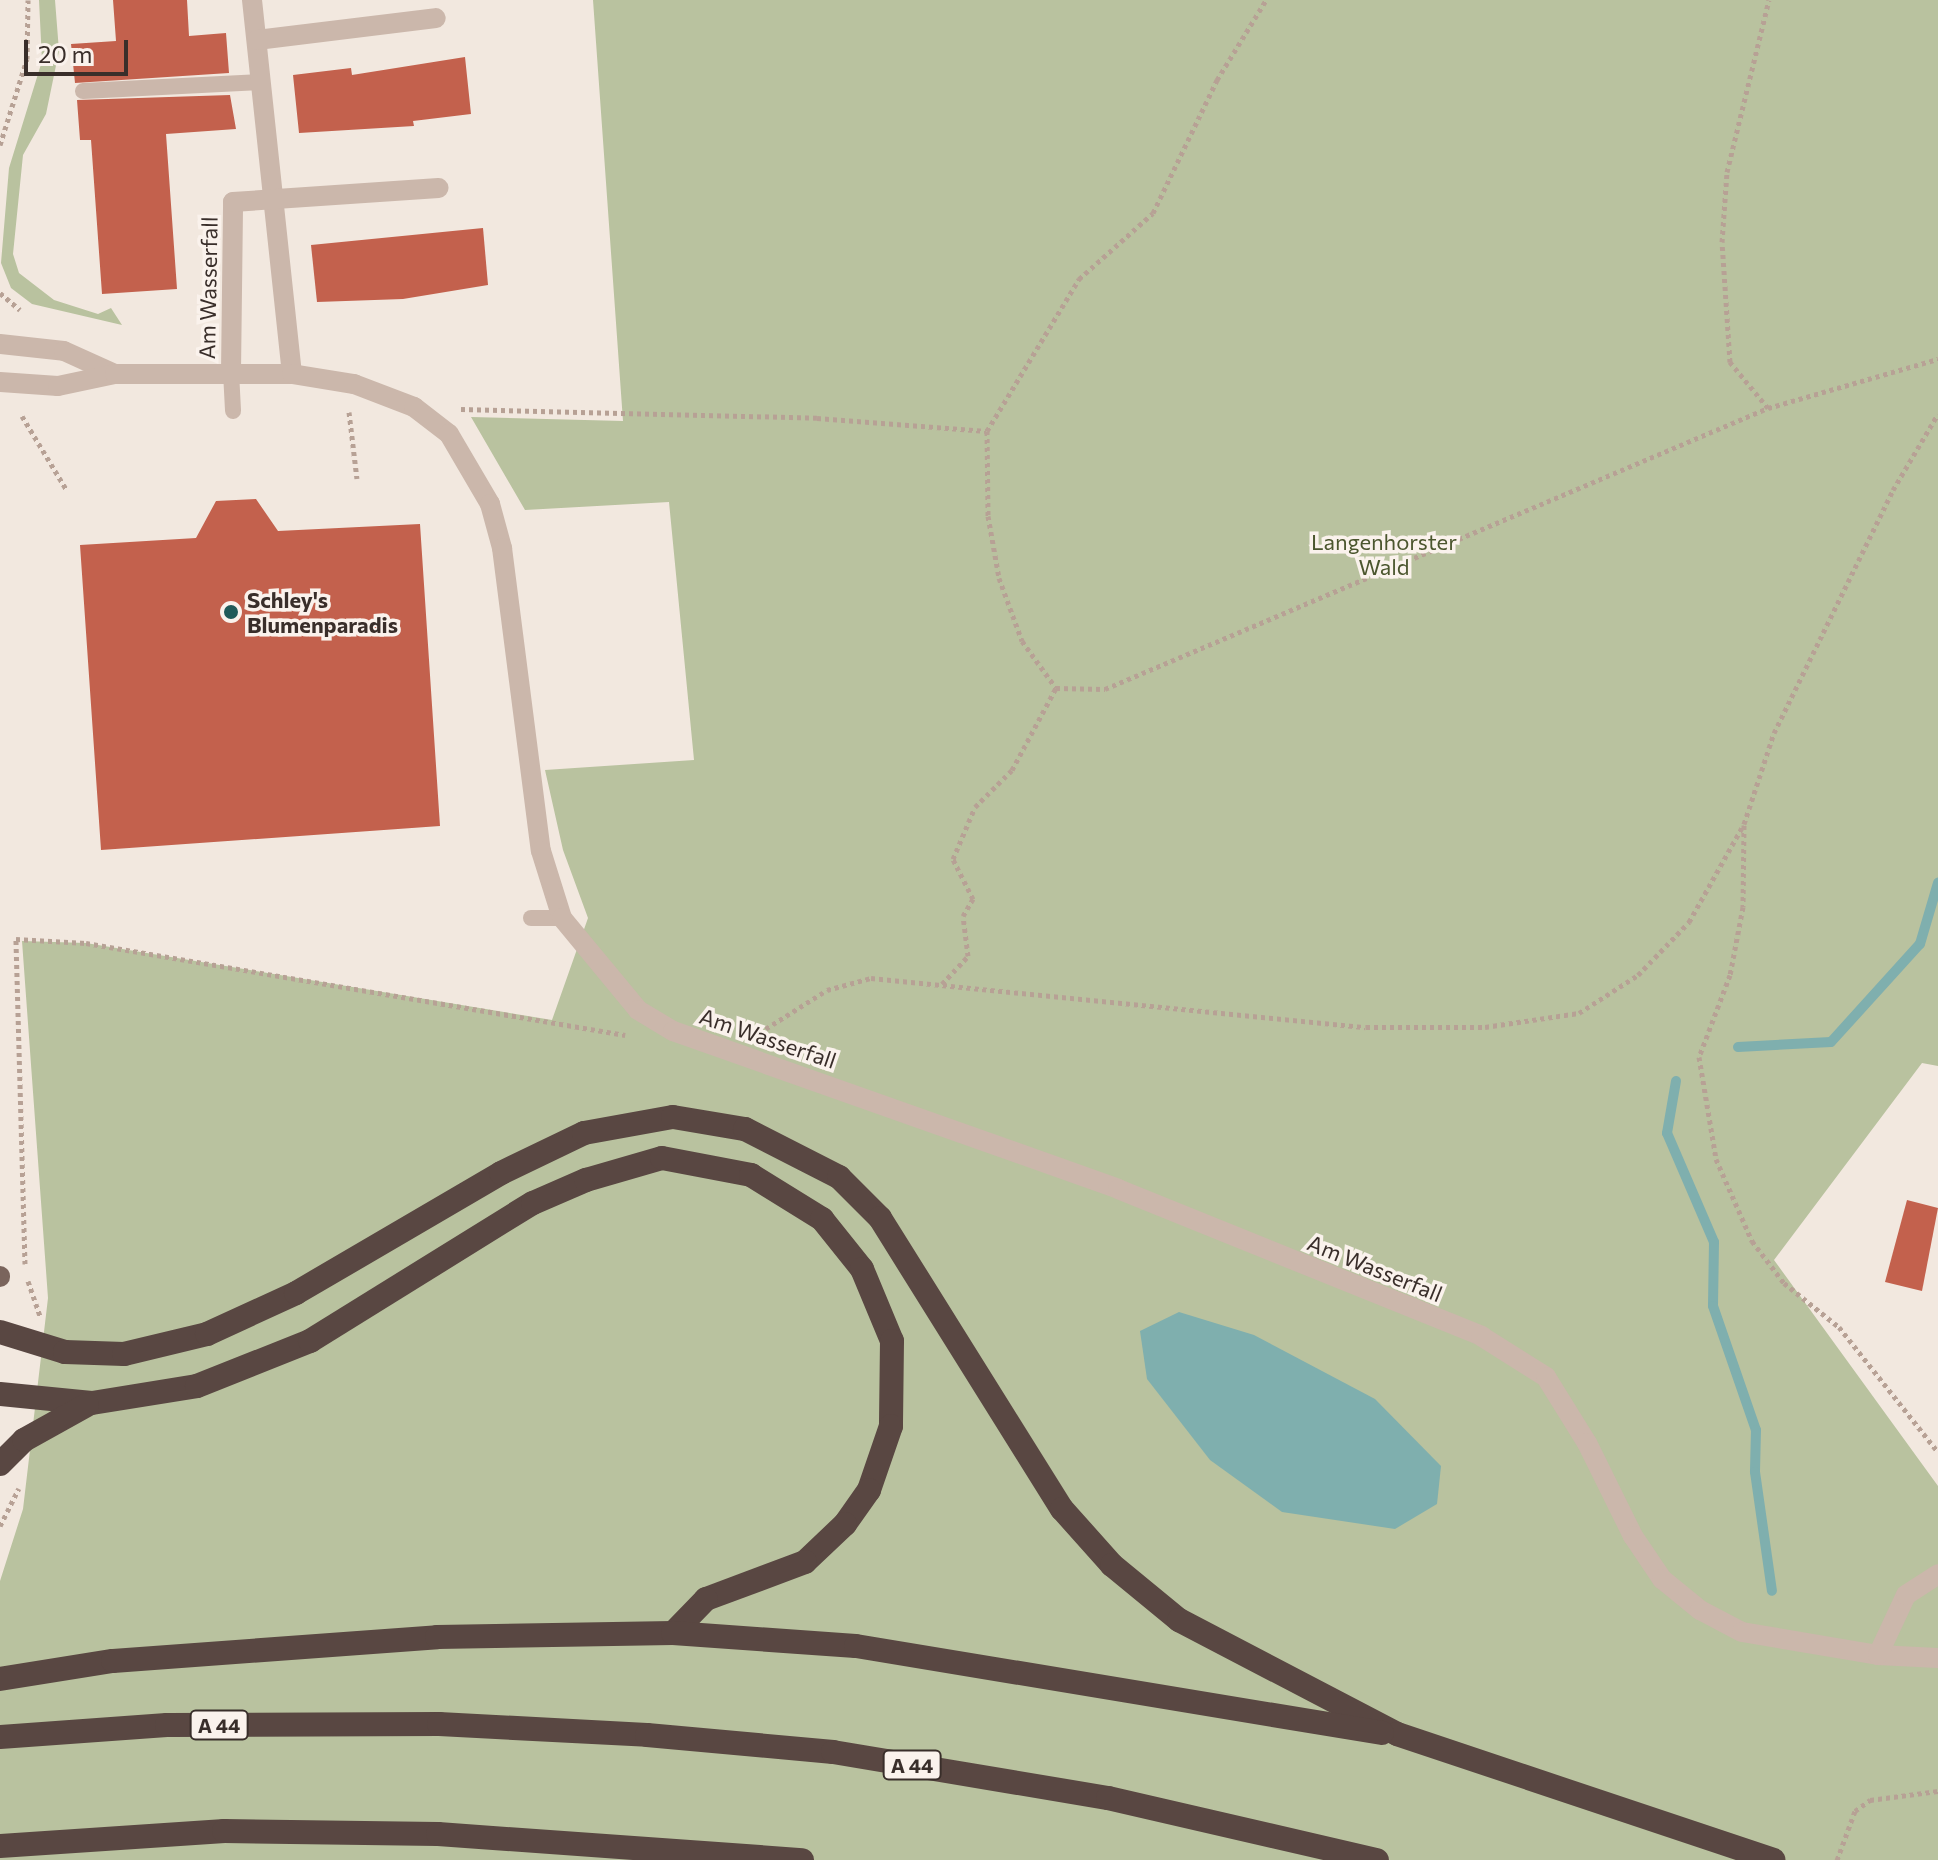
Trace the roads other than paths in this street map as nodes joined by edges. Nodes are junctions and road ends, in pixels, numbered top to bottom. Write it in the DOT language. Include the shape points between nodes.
graph roads {
  1 [pos="252,0"];
  2 [pos="436,18"];
  3 [pos="257,40"];
  4 [pos="262,82"];
  5 [pos="83,91"];
  6 [pos="439,188"];
  7 [pos="276,204"];
  8 [pos="0,344"];
  9 [pos="231,372"];
  10 [pos="115,374"];
  11 [pos="292,374"];
  12 [pos="0,382"];
  13 [pos="233,411"];
  14 [pos="531,918"];
  15 [pos="562,918"];
  16 [pos="0,1332"];
  17 [pos="0,1394"];
  18 [pos="92,1403"];
  19 [pos="0,1464"];
  20 [pos="1938,1574"];
  21 [pos="673,1633"];
  22 [pos="1878,1655"];
  23 [pos="1938,1658"];
  24 [pos="0,1679"];
  25 [pos="1397,1734"];
  26 [pos="0,1737"];
  27 [pos="0,1846"];
  28 [pos="802,1860"];
  29 [pos="1377,1860"];
  30 [pos="1773,1860"];
  1 -- 3 [label="street"];
  2 -- 3 [label="street"];
  3 -- 4 [label="street"];
  4 -- 5 [label="lane"];
  4 -- 7 [label="street"];
  6 -- 7 [label="street, Am Wasserfall"];
  7 -- 9 [label="street, Am Wasserfall" via="233,202"];
  7 -- 11 [label="street"];
  8 -- 10 [label="street, Am Wasserfall" via="64,351"];
  9 -- 10 [label="street, Am Wasserfall"];
  9 -- 11 [label="street, Am Wasserfall"];
  9 -- 13 [label="lane"];
  10 -- 12 [label="street, Am Wasserfall" via="58,386"];
  11 -- 15 [label="street, Am Wasserfall" via="354,384 414,407 473,466 502,548 541,851"];
  14 -- 15 [label="lane"];
  15 -- 22 [label="street, Am Wasserfall" via="638,1010 673,1031 1118,1189 1481,1336 1546,1377 1640,1547 1662,1579 1700,1610 1742,1632"];
  16 -- 25 [label="highway" via="65,1352 124,1354 207,1334 296,1293 501,1173 584,1133 673,1117 745,1129 839,1177 880,1218 919,1272 1009,1431 1062,1509 1112,1565 1179,1620"];
  17 -- 18 [label="highway"];
  18 -- 19 [label="highway" via="24,1440"];
  18 -- 21 [label="highway" via="197,1386 271,1360 533,1203 623,1166 662,1158 751,1175 822,1219 862,1269 892,1341 891,1426 869,1490 845,1524 805,1562 706,1599"];
  20 -- 22 [label="street" via="1906,1595"];
  21 -- 24 [label="highway" via="437,1637 113,1661"];
  21 -- 25 [label="highway" via="856,1646"];
  22 -- 23 [label="street, Am Wasserfall"];
  25 -- 30 [label="highway"];
  26 -- 29 [label="highway, A 44" via="167,1725 439,1724 678,1738 833,1752 1108,1798"];
  27 -- 28 [label="highway" via="224,1831 423,1833"];
}
